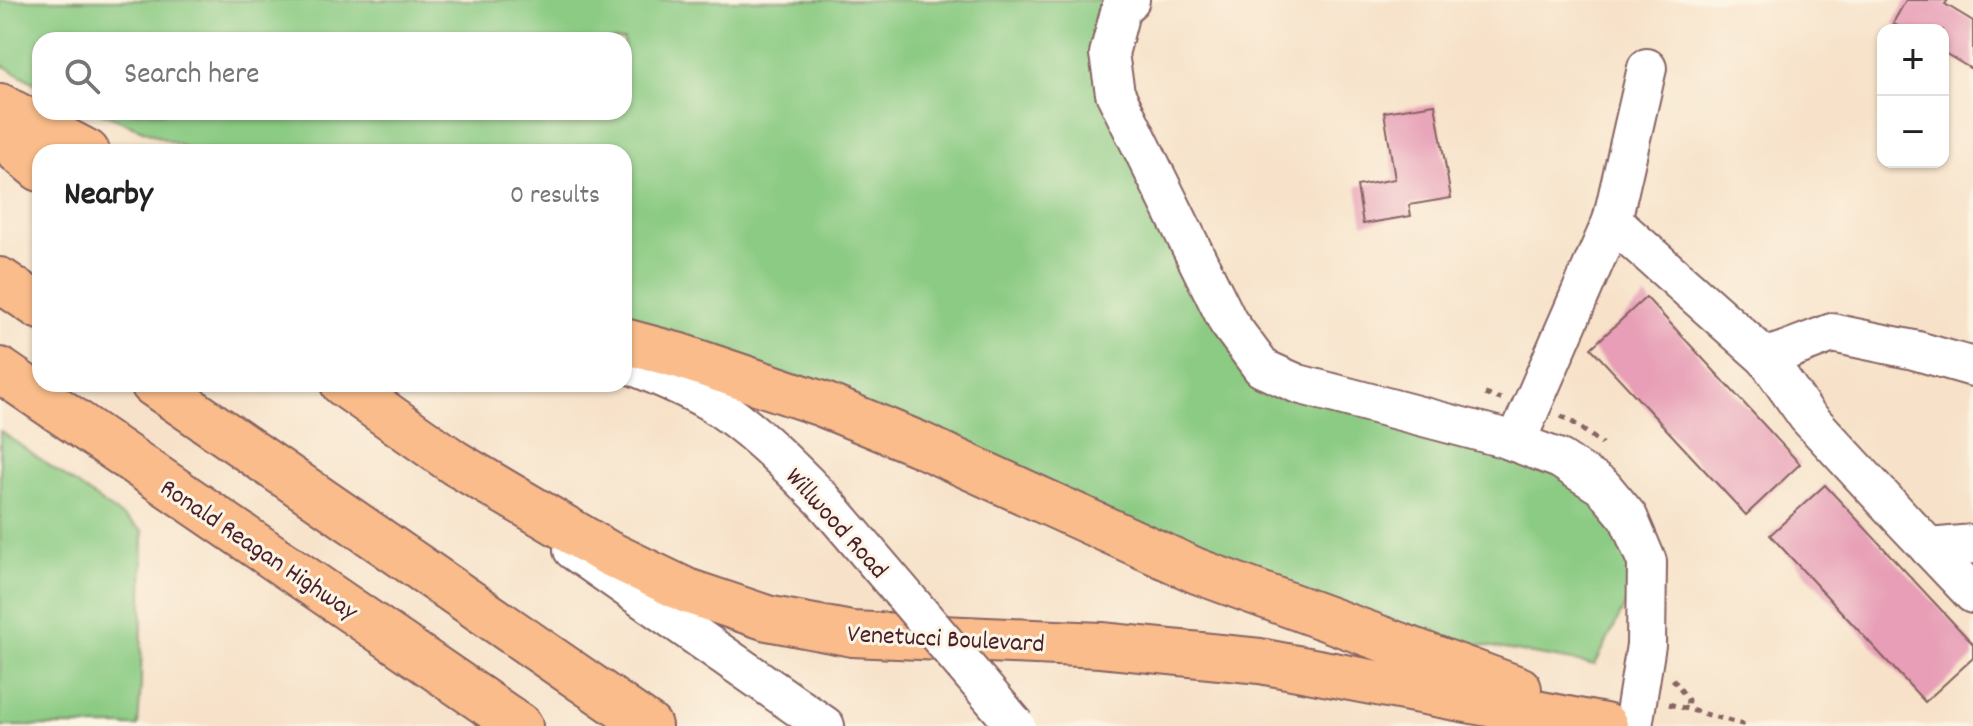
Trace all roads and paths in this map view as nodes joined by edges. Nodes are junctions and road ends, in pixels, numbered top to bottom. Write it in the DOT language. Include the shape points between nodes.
graph roads {
  1 [pos="1130,0"];
  2 [pos="1647,68"];
  3 [pos="0,106"];
  4 [pos="0,136"];
  5 [pos="72,144"];
  6 [pos="32,162"];
  7 [pos="1612,221"];
  8 [pos="0,280"];
  9 [pos="32,302"];
  10 [pos="632,343"];
  11 [pos="1766,358"];
  12 [pos="632,365"];
  13 [pos="1973,367"];
  14 [pos="0,370"];
  15 [pos="32,392"];
  16 [pos="32,392"];
  17 [pos="165,392"];
  18 [pos="354,392"];
  19 [pos="1516,442"];
  20 [pos="455,463"];
  21 [pos="1973,544"];
  22 [pos="1929,548"];
  23 [pos="1973,594"];
  24 [pos="1630,716"];
  25 [pos="520,726"];
  26 [pos="649,726"];
  27 [pos="825,726"];
  28 [pos="1016,726"];
  29 [pos="1605,726"];
  30 [pos="1749,726"];
  1 -- 19 [label="street" via="1121,8 1109,54 1115,93 1228,322 1262,368 1298,384"];
  2 -- 7 [label="street"];
  3 -- 5 [label="main road"];
  4 -- 6 [label="main road"];
  7 -- 11 [label="street"];
  7 -- 19 [label="street"];
  8 -- 9 [label="main road"];
  10 -- 24 [label="main road" via="822,404 1197,571"];
  11 -- 13 [label="street" via="1832,333"];
  11 -- 22 [label="street" via="1807,416"];
  12 -- 28 [label="street, Willwood Road, bridge" via="712,403 759,438 823,500"];
  14 -- 15 [label="main road, Ronald Reagan Highway"];
  16 -- 25 [label="main road, Ronald Reagan Highway"];
  17 -- 26 [label="main road"];
  18 -- 20 [label="main road, Venetucci Boulevard"];
  19 -- 24 [label="street" via="1560,459 1603,487 1628,517 1647,562 1646,645"];
  20 -- 27 [label="street"];
  20 -- 29 [label="main road, Venetucci Boulevard" via="606,552 687,591 767,618 852,634 1101,645 1260,661"];
  21 -- 22 [label="street"];
  22 -- 23 [label="street"];
  24 -- 30 [label="path"];
}
